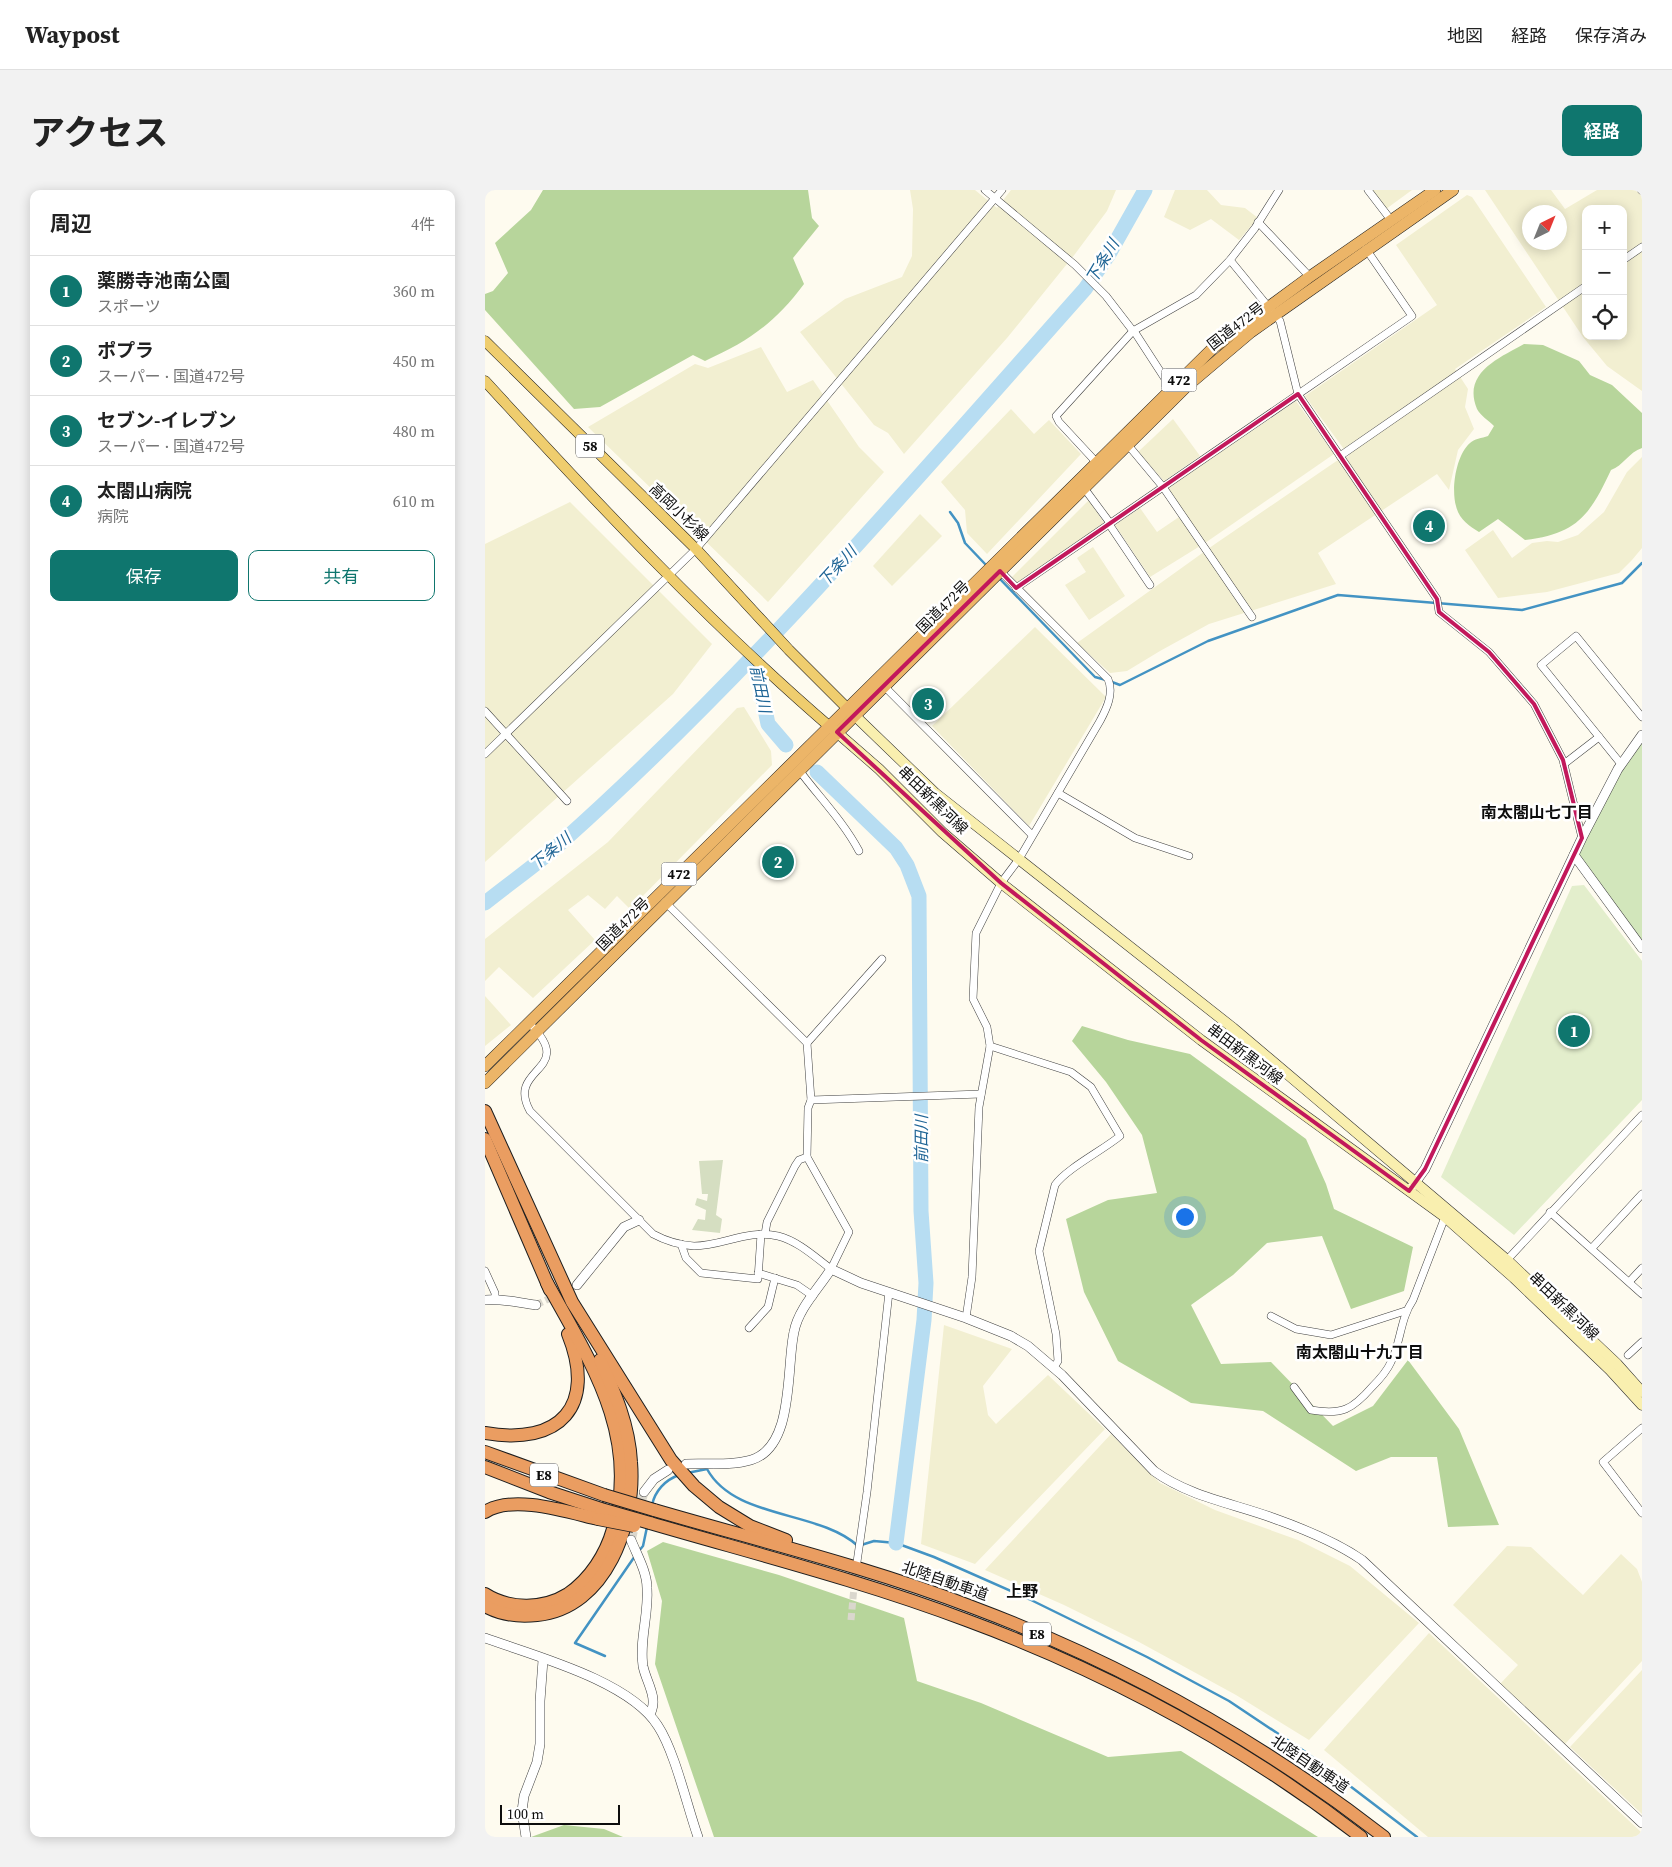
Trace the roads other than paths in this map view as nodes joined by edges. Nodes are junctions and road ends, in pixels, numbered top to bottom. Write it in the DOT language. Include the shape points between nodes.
graph roads {
  1 [pos="985,190"];
  2 [pos="1001,190"];
  3 [pos="1368,190"];
  4 [pos="1435,190"];
  5 [pos="1453,190"];
  6 [pos="1276,191"];
  7 [pos="995,198"];
  8 [pos="1391,220"];
  9 [pos="1258,222"];
  10 [pos="1364,245"];
  11 [pos="1642,248"];
  12 [pos="1627,257"];
  13 [pos="1230,260"];
  14 [pos="1310,277"];
  15 [pos="1582,289"];
  16 [pos="1272,311"];
  17 [pos="1133,331"];
  18 [pos="485,341"];
  19 [pos="485,381"];
  20 [pos="1171,388"];
  21 [pos="1298,394"];
  22 [pos="1127,445"];
  23 [pos="1340,456"];
  24 [pos="1097,463"];
  25 [pos="1163,486"];
  26 [pos="1084,488"];
  27 [pos="1109,523"];
  28 [pos="696,549"];
  29 [pos="997,568"];
  30 [pos="671,576"];
  31 [pos="1150,585"];
  32 [pos="1016,588"];
  33 [pos="1253,617"];
  34 [pos="884,686"];
  35 [pos="485,711"];
  36 [pos="852,712"];
  37 [pos="1642,717"];
  38 [pos="834,730"];
  39 [pos="506,733"];
  40 [pos="1642,735"];
  41 [pos="1599,737"];
  42 [pos="485,754"];
  43 [pos="1564,764"];
  44 [pos="1621,764"];
  45 [pos="799,770"];
  46 [pos="1058,793"];
  47 [pos="567,801"];
  48 [pos="1032,836"];
  49 [pos="1582,838"];
  50 [pos="859,851"];
  51 [pos="1574,855"];
  52 [pos="1189,856"];
  53 [pos="1019,859"];
  54 [pos="1001,883"];
  55 [pos="665,902"];
  56 [pos="1642,948"];
  57 [pos="882,959"];
  58 [pos="533,1027"];
  59 [pos="807,1043"];
  60 [pos="990,1046"];
  61 [pos="485,1066"];
  62 [pos="485,1083"];
  63 [pos="981,1094"];
  64 [pos="811,1100"];
  65 [pos="485,1111"];
  66 [pos="1642,1115"];
  67 [pos="485,1140"];
  68 [pos="807,1157"];
  69 [pos="1412,1187"];
  70 [pos="1642,1194"];
  71 [pos="1550,1212"];
  72 [pos="1445,1217"];
  73 [pos="639,1220"];
  74 [pos="763,1234"];
  75 [pos="681,1244"];
  76 [pos="1591,1248"];
  77 [pos="1507,1260"];
  78 [pos="1642,1268"];
  79 [pos="831,1269"];
  80 [pos="485,1271"];
  81 [pos="758,1273"];
  82 [pos="775,1278"];
  83 [pos="1630,1281"];
  84 [pos="547,1283"];
  85 [pos="577,1285"];
  86 [pos="889,1292"];
  87 [pos="1642,1294"];
  88 [pos="813,1296"];
  89 [pos="495,1299"];
  90 [pos="485,1300"];
  91 [pos="572,1302"];
  92 [pos="536,1304"];
  93 [pos="1405,1311"];
  94 [pos="1271,1316"];
  95 [pos="966,1318"];
  96 [pos="749,1328"];
  97 [pos="1642,1342"];
  98 [pos="1627,1355"];
  99 [pos="1055,1368"];
  100 [pos="1294,1387"];
  101 [pos="1642,1392"];
  102 [pos="1642,1405"];
  103 [pos="1642,1428"];
  104 [pos="485,1433"];
  105 [pos="485,1452"];
  106 [pos="686,1464"];
  107 [pos="485,1467"];
  108 [pos="668,1470"];
  109 [pos="644,1492"];
  110 [pos="485,1512"];
  111 [pos="1642,1513"];
  112 [pos="600,1514"];
  113 [pos="631,1540"];
  114 [pos="857,1562"];
  115 [pos="485,1594"];
  116 [pos="485,1606"];
  117 [pos="972,1607"];
  118 [pos="485,1638"];
  119 [pos="543,1660"];
  120 [pos="650,1714"];
  121 [pos="1642,1823"];
  122 [pos="526,1837"];
  123 [pos="698,1837"];
  124 [pos="1361,1837"];
  125 [pos="1384,1837"];
  1 -- 7 [label="street"];
  2 -- 7 [label="street"];
  3 -- 8 [label="street"];
  4 -- 8 [label="highway, 国道472号 / 472"];
  5 -- 10 [label="highway, 国道472号 / 472"];
  6 -- 9 [label="street"];
  7 -- 17 [label="street" via="1075,264"];
  7 -- 28 [label="street"];
  8 -- 10 [label="highway, 国道472号 / 472"];
  9 -- 13 [label="street"];
  9 -- 14 [label="street"];
  10 -- 14 [label="highway, 国道472号 / 472"];
  10 -- 16 [label="highway, 国道472号 / 472"];
  10 -- 21 [label="street" via="1412,316"];
  11 -- 12 [label="street"];
  13 -- 16 [label="street"];
  13 -- 17 [label="street" via="1196,295"];
  14 -- 16 [label="highway, 国道472号 / 472"];
  15 -- 23 [label="street"];
  16 -- 20 [label="highway, 国道472号 / 472" via="1213,348"];
  16 -- 21 [label="street" via="1280,321"];
  16 -- 22 [label="highway, 国道472号 / 472"];
  17 -- 20 [label="street"];
  17 -- 24 [label="street" via="1056,416"];
  18 -- 28 [label="main road, 高岡小杉線 / 58"];
  19 -- 30 [label="main road, 58"];
  20 -- 24 [label="highway, 国道472号 / 472"];
  21 -- 23 [label="street"];
  21 -- 25 [label="street"];
  22 -- 25 [label="street"];
  22 -- 26 [label="highway, 国道472号 / 472"];
  23 -- 43 [label="street" via="1437,600 1439,612 1489,652 1522,690 1533,704"];
  24 -- 29 [label="highway, 国道472号 / 472"];
  25 -- 27 [label="street"];
  25 -- 33 [label="street"];
  26 -- 27 [label="street"];
  26 -- 29 [label="highway, 国道472号 / 472"];
  27 -- 31 [label="street"];
  27 -- 32 [label="street"];
  28 -- 30 [label="street"];
  28 -- 36 [label="main road, 高岡小杉線 / 58" via="789,650"];
  29 -- 32 [label="street"];
  29 -- 34 [label="highway, 国道472号 / 472"];
  29 -- 36 [label="highway, 国道472号 / 472"];
  30 -- 38 [label="main road, 58" via="766,672"];
  30 -- 39 [label="street"];
  32 -- 46 [label="street" via="1110,684 1107,708"];
  34 -- 36 [label="highway, 国道472号 / 472"];
  34 -- 48 [label="street"];
  35 -- 39 [label="street"];
  36 -- 38 [label="highway, 国道472号 / 472"];
  36 -- 53 [label="main road, 串田新黒河線" via="935,793"];
  37 -- 41 [label="street" via="1576,636 1541,665"];
  38 -- 45 [label="highway, 国道472号 / 472"];
  38 -- 54 [label="main road, 串田新黒河線"];
  38 -- 58 [label="highway, 国道472号 / 472"];
  39 -- 42 [label="street"];
  39 -- 47 [label="street"];
  40 -- 44 [label="street"];
  41 -- 43 [label="street"];
  41 -- 44 [label="street"];
  43 -- 49 [label="street"];
  44 -- 49 [label="street"];
  45 -- 50 [label="street" via="847,828"];
  45 -- 55 [label="highway, 国道472号 / 472"];
  46 -- 48 [label="street"];
  46 -- 52 [label="street" via="1135,838"];
  48 -- 53 [label="street"];
  49 -- 51 [label="street"];
  51 -- 56 [label="street"];
  51 -- 69 [label="street" via="1425,1169"];
  53 -- 54 [label="street"];
  53 -- 69 [label="main road, 串田新黒河線" via="1233,1028"];
  54 -- 60 [label="street" via="976,933 973,999 987,1027"];
  54 -- 69 [label="main road, 串田新黒河線" via="1208,1045"];
  55 -- 58 [label="highway, 国道472号 / 472"];
  55 -- 59 [label="street"];
  57 -- 59 [label="street"];
  58 -- 61 [label="highway, 国道472号 / 472"];
  58 -- 62 [label="highway, 国道472号 / 472"];
  58 -- 73 [label="street" via="547,1044 547,1054 526,1086 526,1104 536,1118"];
  59 -- 64 [label="street"];
  60 -- 63 [label="street"];
  60 -- 99 [label="street" via="1071,1072 1091,1087 1120,1136 1060,1178 1055,1185 1039,1251 1056,1334 1058,1360"];
  63 -- 64 [label="street"];
  63 -- 95 [label="street" via="972,1276"];
  64 -- 68 [label="street"];
  65 -- 91 [label="highway"];
  66 -- 71 [label="street"];
  67 -- 84 [label="highway"];
  68 -- 74 [label="street" via="795,1166"];
  68 -- 79 [label="street" via="849,1232"];
  69 -- 72 [label="main road, 串田新黒河線"];
  69 -- 77 [label="main road, 串田新黒河線"];
  70 -- 76 [label="street"];
  71 -- 76 [label="street"];
  71 -- 77 [label="street"];
  72 -- 93 [label="street" via="1413,1300"];
  72 -- 102 [label="main road, 串田新黒河線" via="1610,1370"];
  73 -- 75 [label="street" via="653,1234"];
  73 -- 85 [label="street" via="624,1227"];
  74 -- 75 [label="street" via="741,1235 696,1246"];
  74 -- 79 [label="street" via="797,1244"];
  74 -- 81 [label="street"];
  75 -- 81 [label="street" via="686,1258 701,1273 758,1279"];
  76 -- 83 [label="street"];
  77 -- 101 [label="main road, 串田新黒河線" via="1617,1364"];
  78 -- 83 [label="street"];
  79 -- 86 [label="street"];
  79 -- 88 [label="street"];
  80 -- 89 [label="street"];
  81 -- 82 [label="street"];
  82 -- 88 [label="street" via="797,1285"];
  82 -- 96 [label="street" via="769,1307"];
  83 -- 87 [label="street"];
  84 -- 104 [label="highway" via="579,1367 573,1403 559,1421 538,1433 513,1436"];
  84 -- 115 [label="highway" via="582,1345 612,1413 622,1467 618,1510 612,1534 599,1560 583,1582 561,1598 523,1606 498,1601"];
  86 -- 95 [label="street"];
  86 -- 114 [label="street"];
  88 -- 106 [label="street" via="794,1330 784,1420 777,1438 752,1460"];
  89 -- 90 [label="street"];
  89 -- 92 [label="street"];
  91 -- 116 [label="highway" via="611,1386 625,1425 631,1462 631,1498 623,1531 595,1584 572,1604 530,1616 503,1614"];
  91 -- 117 [label="highway" via="671,1460 719,1508 773,1536 938,1592"];
  93 -- 94 [label="street" via="1331,1335 1296,1329"];
  93 -- 100 [label="street" via="1391,1362 1359,1402 1350,1408 1329,1413 1311,1410"];
  95 -- 99 [label="street" via="1023,1343"];
  97 -- 98 [label="street"];
  99 -- 121 [label="street" via="1153,1471 1169,1482 1273,1518 1343,1547 1363,1560"];
  103 -- 111 [label="street" via="1603,1462"];
  105 -- 117 [label="highway, 北陸自動車道 / E8, bridge" via="604,1495 866,1571"];
  107 -- 112 [label="highway, E8"];
  108 -- 109 [label="street"];
  110 -- 112 [label="highway" via="500,1506 526,1505"];
  112 -- 124 [label="highway, 北陸自動車道 / E8, bridge" via="725,1545 916,1602 1062,1659 1149,1702 1224,1745"];
  113 -- 120 [label="street" via="647,1587 641,1656 654,1699"];
  117 -- 125 [label="highway, 北陸自動車道 / E8" via="1112,1668 1193,1710 1283,1764"];
  118 -- 119 [label="street"];
  119 -- 120 [label="street" via="609,1685 639,1703"];
  119 -- 122 [label="street" via="540,1744 522,1812"];
  120 -- 123 [label="street" via="666,1743"];
}
